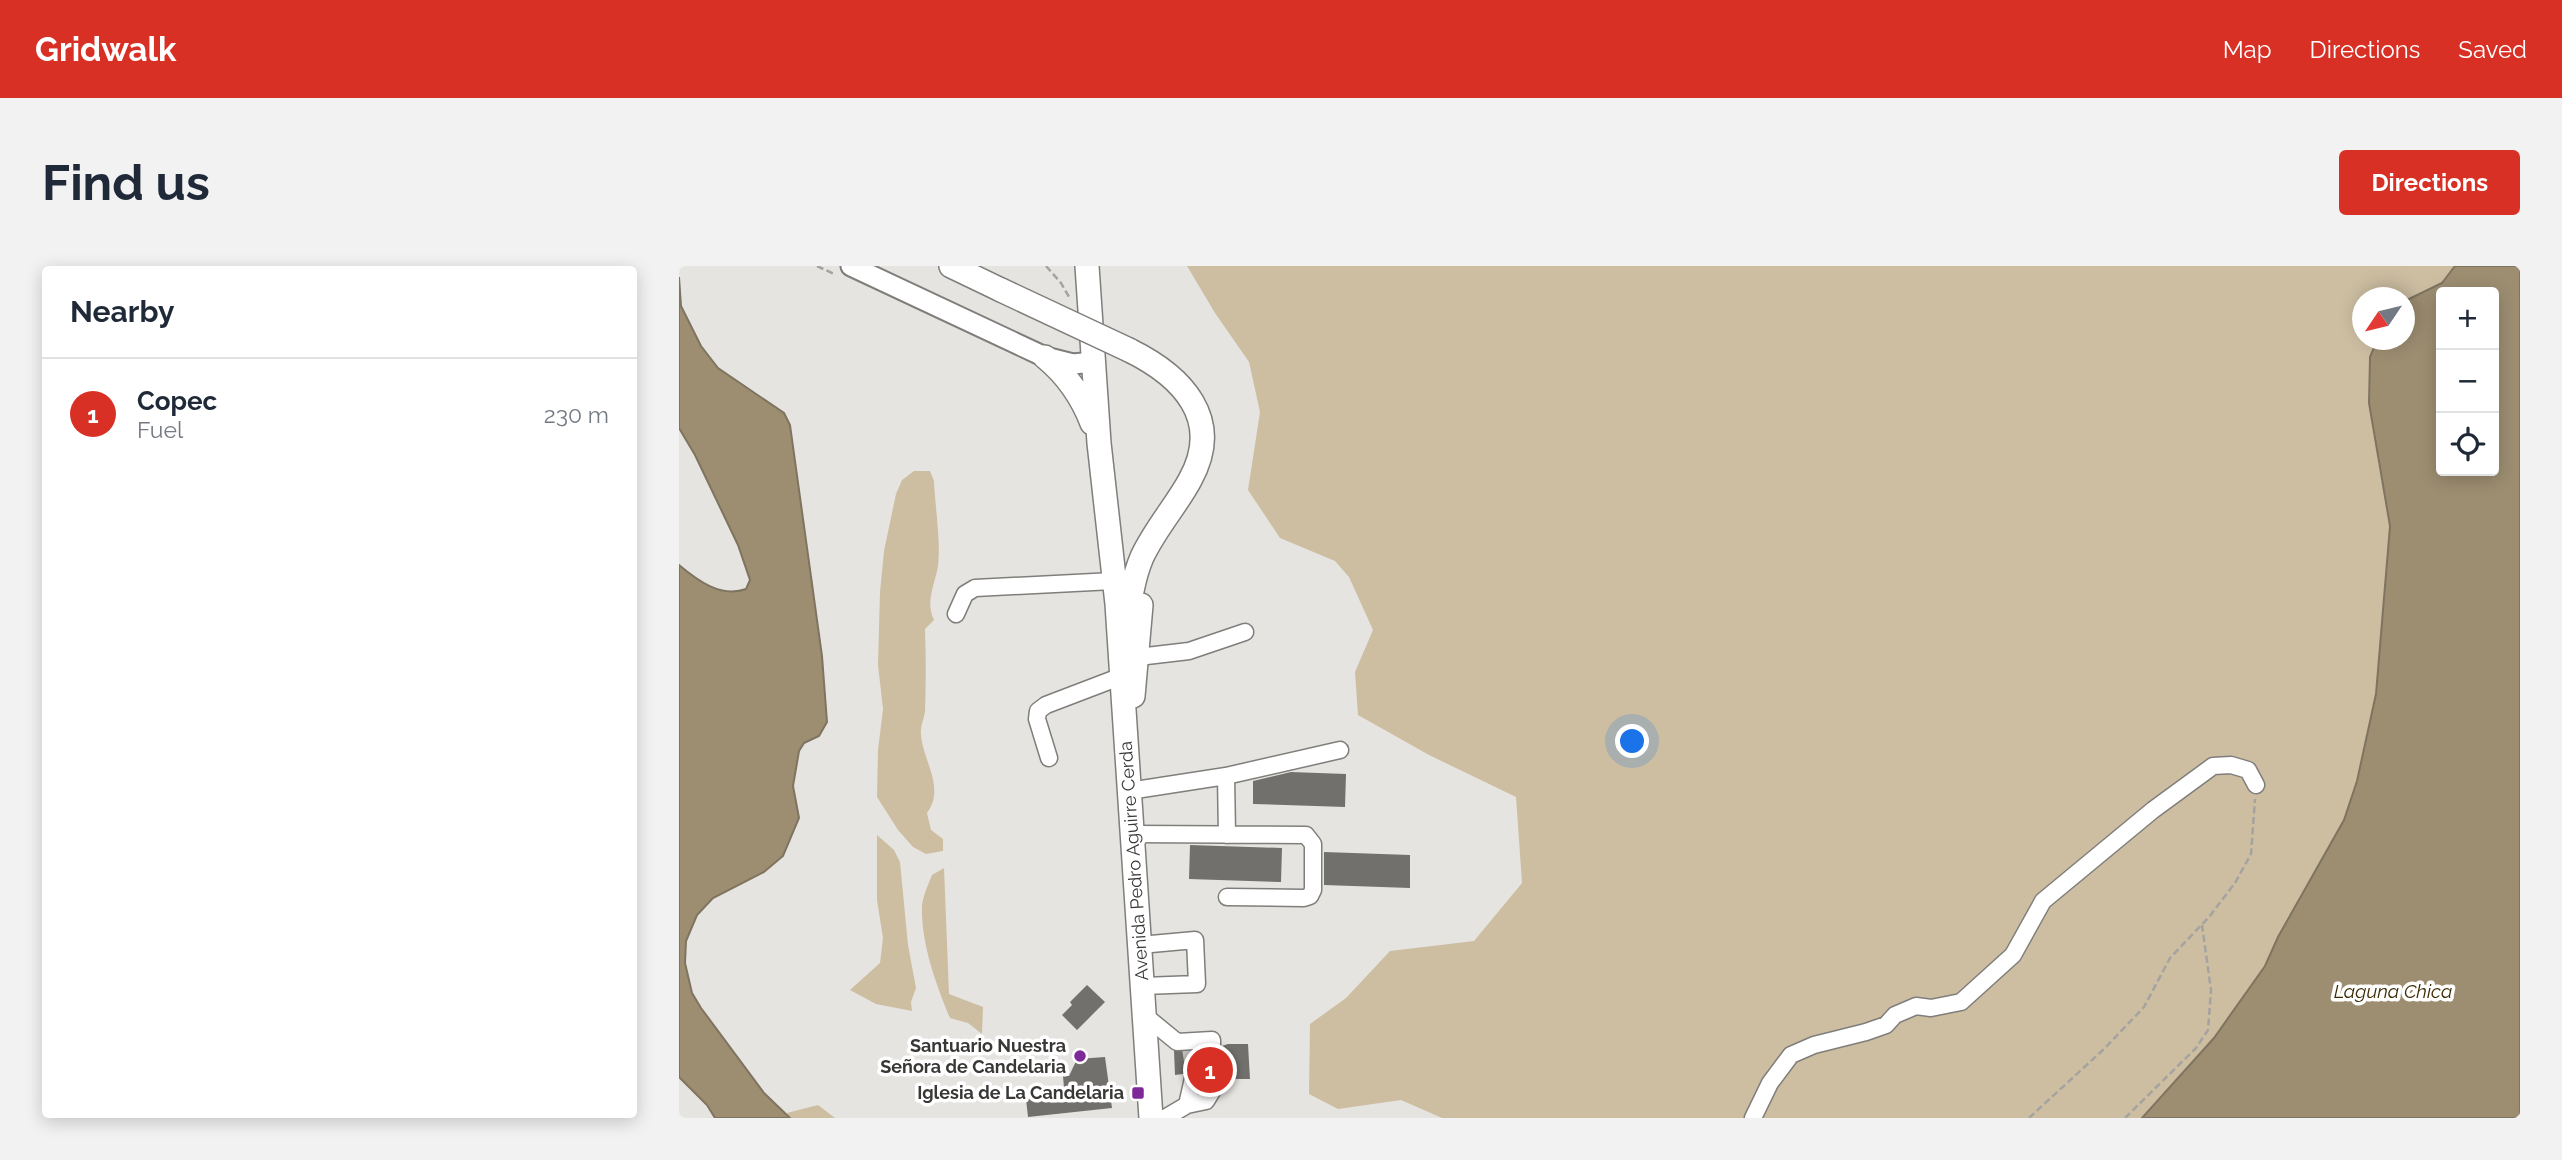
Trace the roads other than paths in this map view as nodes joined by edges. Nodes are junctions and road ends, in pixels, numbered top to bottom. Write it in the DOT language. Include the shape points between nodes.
graph roads {
  1 [pos="851,266"];
  2 [pos="951,266"];
  3 [pos="978,266"];
  4 [pos="1087,266"];
  5 [pos="1102,266"];
  6 [pos="1001,289"];
  7 [pos="1110,356"];
  8 [pos="1045,357"];
  9 [pos="1099,443"];
  10 [pos="1181,494"];
  11 [pos="1114,581"];
  12 [pos="1117,604"];
  13 [pos="956,614"];
  14 [pos="1245,632"];
  15 [pos="1138,657"];
  16 [pos="1122,676"];
  17 [pos="1127,750"];
  18 [pos="1340,750"];
  19 [pos="1049,758"];
  20 [pos="1226,776"];
  21 [pos="2256,785"];
  22 [pos="1129,791"];
  23 [pos="1132,834"];
  24 [pos="1227,835"];
  25 [pos="1227,897"];
  26 [pos="1140,945"];
  27 [pos="1143,986"];
  28 [pos="1144,1015"];
  29 [pos="1212,1047"];
  30 [pos="1213,1073"];
  31 [pos="1194,1074"];
  32 [pos="1187,1105"];
  33 [pos="1151,1118"];
  34 [pos="1165,1118"];
  35 [pos="1753,1118"];
  1 -- 8 [label="main road"];
  2 -- 6 [label="highway"];
  3 -- 6 [label="highway"];
  4 -- 7 [label="highway, Avenida Pedro Aguirre Cerda"];
  5 -- 7 [label="highway, Avenida Pedro Aguirre Cerda"];
  6 -- 7 [label="highway, bridge"];
  7 -- 8 [label="main road" via="1073,364"];
  7 -- 9 [label="highway, Avenida Pedro Aguirre Cerda"];
  7 -- 10 [label="highway" via="1154,363 1178,383 1199,413 1201,450"];
  7 -- 12 [label="highway, Avenida Pedro Aguirre Cerda" via="1120,509"];
  8 -- 9 [label="highway" via="1074,388"];
  9 -- 11 [label="highway, Avenida Pedro Aguirre Cerda"];
  10 -- 15 [label="highway" via="1150,568"];
  10 -- 16 [label="highway" via="1153,536 1137,572"];
  11 -- 12 [label="highway, Avenida Pedro Aguirre Cerda"];
  11 -- 13 [label="street" via="975,588 965,594"];
  12 -- 16 [label="highway, Avenida Pedro Aguirre Cerda"];
  14 -- 15 [label="street" via="1189,651"];
  15 -- 17 [label="highway"];
  16 -- 17 [label="highway, Avenida Pedro Aguirre Cerda"];
  16 -- 19 [label="street" via="1038,711"];
  17 -- 22 [label="highway, Avenida Pedro Aguirre Cerda"];
  18 -- 20 [label="street"];
  20 -- 22 [label="street"];
  20 -- 24 [label="street"];
  21 -- 35 [label="street" via="2248,770 2213,766 2043,901 2013,955 1961,1002 1916,1006 1895,1015 1886,1025 1791,1055 1770,1083"];
  22 -- 23 [label="highway, Avenida Pedro Aguirre Cerda"];
  23 -- 24 [label="street"];
  23 -- 26 [label="highway, Avenida Pedro Aguirre Cerda"];
  24 -- 25 [label="street" via="1306,835 1314,844 1314,890 1310,896"];
  26 -- 27 [label="highway, Avenida Pedro Aguirre Cerda"];
  26 -- 27 [label="street" via="1195,940 1197,984"];
  27 -- 28 [label="highway, Avenida Pedro Aguirre Cerda"];
  28 -- 29 [label="street" via="1177,1042 1190,1045 1212,1040"];
  28 -- 33 [label="highway, Avenida Pedro Aguirre Cerda"];
  30 -- 32 [label="street" via="1212,1094 1206,1101"];
  31 -- 32 [label="street"];
  32 -- 34 [label="street"];
}
